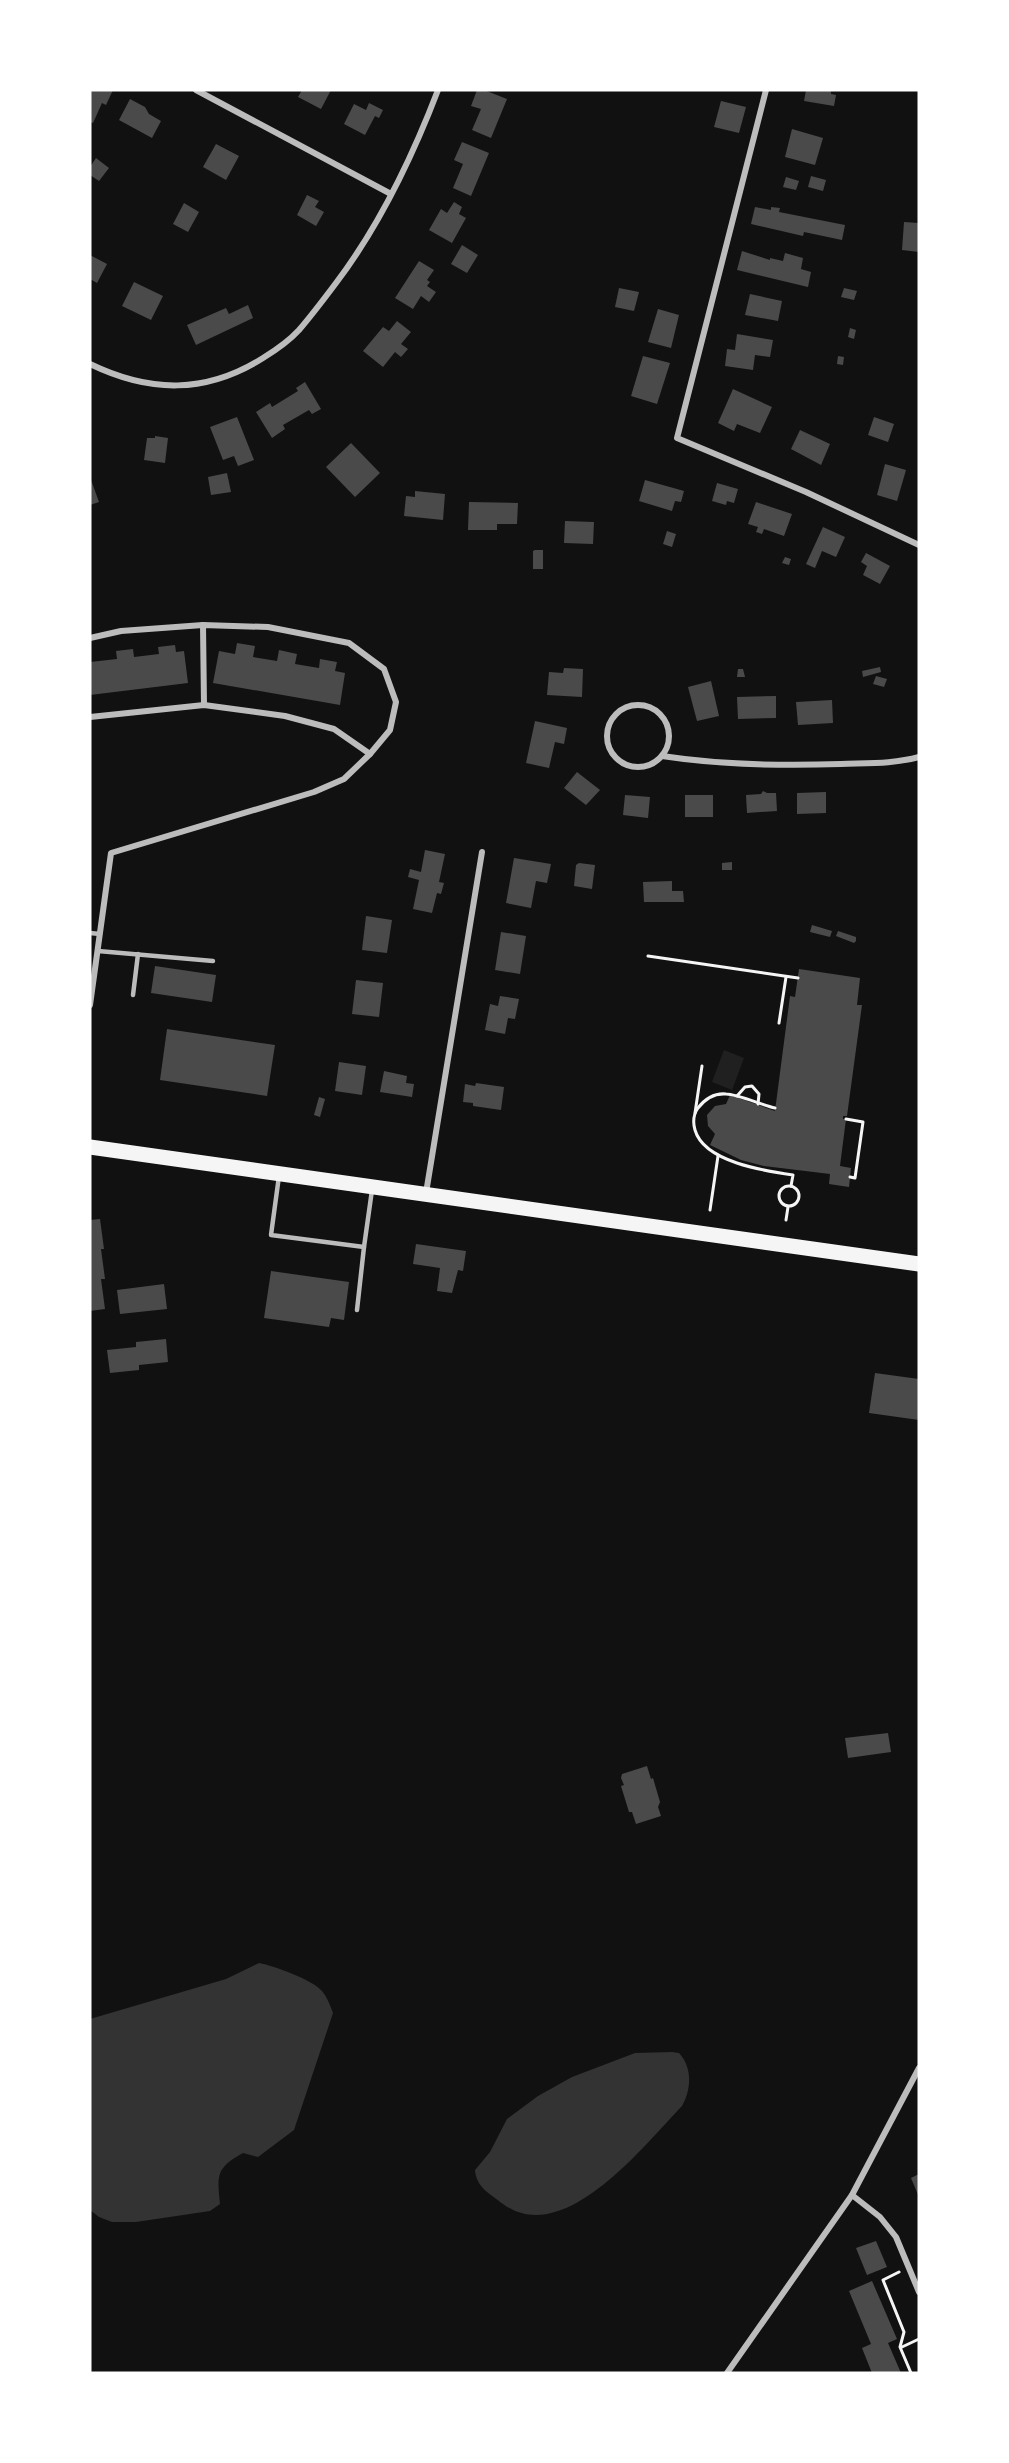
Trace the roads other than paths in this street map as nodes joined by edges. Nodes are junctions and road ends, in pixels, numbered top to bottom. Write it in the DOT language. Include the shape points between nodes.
graph roads {
  1 [pos="196,90"];
  2 [pos="438,90"];
  3 [pos="766,90"];
  4 [pos="391,194"];
  5 [pos="90,365"];
  6 [pos="919,545"];
  7 [pos="203,625"];
  8 [pos="90,638"];
  9 [pos="204,705"];
  10 [pos="90,717"];
  11 [pos="370,754"];
  12 [pos="662,756"];
  13 [pos="919,757"];
  14 [pos="482,852"];
  15 [pos="90,933"];
  16 [pos="100,934"];
  17 [pos="98,951"];
  18 [pos="138,954"];
  19 [pos="213,961"];
  20 [pos="133,995"];
  21 [pos="90,1005"];
  22 [pos="90,1147"];
  23 [pos="280,1173"];
  24 [pos="372,1186"];
  25 [pos="426,1193"];
  26 [pos="364,1247"];
  27 [pos="919,1264"];
  28 [pos="357,1310"];
  29 [pos="919,2068"];
  30 [pos="852,2195"];
  31 [pos="919,2292"];
  32 [pos="727,2373"];
  1 -- 4 [label="street"];
  2 -- 4 [label="street"];
  3 -- 6 [label="street" via="677,438"];
  4 -- 5 [label="street" via="352,262 298,331 280,348 245,369 213,382 177,387 119,378"];
  7 -- 8 [label="street" via="122,631"];
  7 -- 9 [label="street"];
  7 -- 11 [label="street" via="268,627 349,643 384,669 396,702 390,730"];
  9 -- 10 [label="street"];
  9 -- 11 [label="street" via="285,716 334,729"];
  11 -- 16 [label="street" via="344,779 314,792 111,853"];
  12 -- 12 [label="street" via="669,732 658,711 646,705 622,707 607,726 609,751 629,766 653,764"];
  12 -- 13 [label="street" via="803,765"];
  14 -- 25 [label="street"];
  15 -- 16 [label="lane"];
  16 -- 17 [label="street"];
  17 -- 18 [label="lane"];
  17 -- 21 [label="street"];
  18 -- 19 [label="lane"];
  18 -- 20 [label="lane"];
  22 -- 23 [label="main road"];
  23 -- 24 [label="main road"];
  23 -- 26 [label="lane" via="272,1235"];
  24 -- 25 [label="main road"];
  24 -- 26 [label="lane"];
  25 -- 27 [label="main road"];
  26 -- 28 [label="lane"];
  29 -- 30 [label="street"];
  30 -- 31 [label="street" via="880,2217 896,2237"];
  30 -- 32 [label="street"];
}
